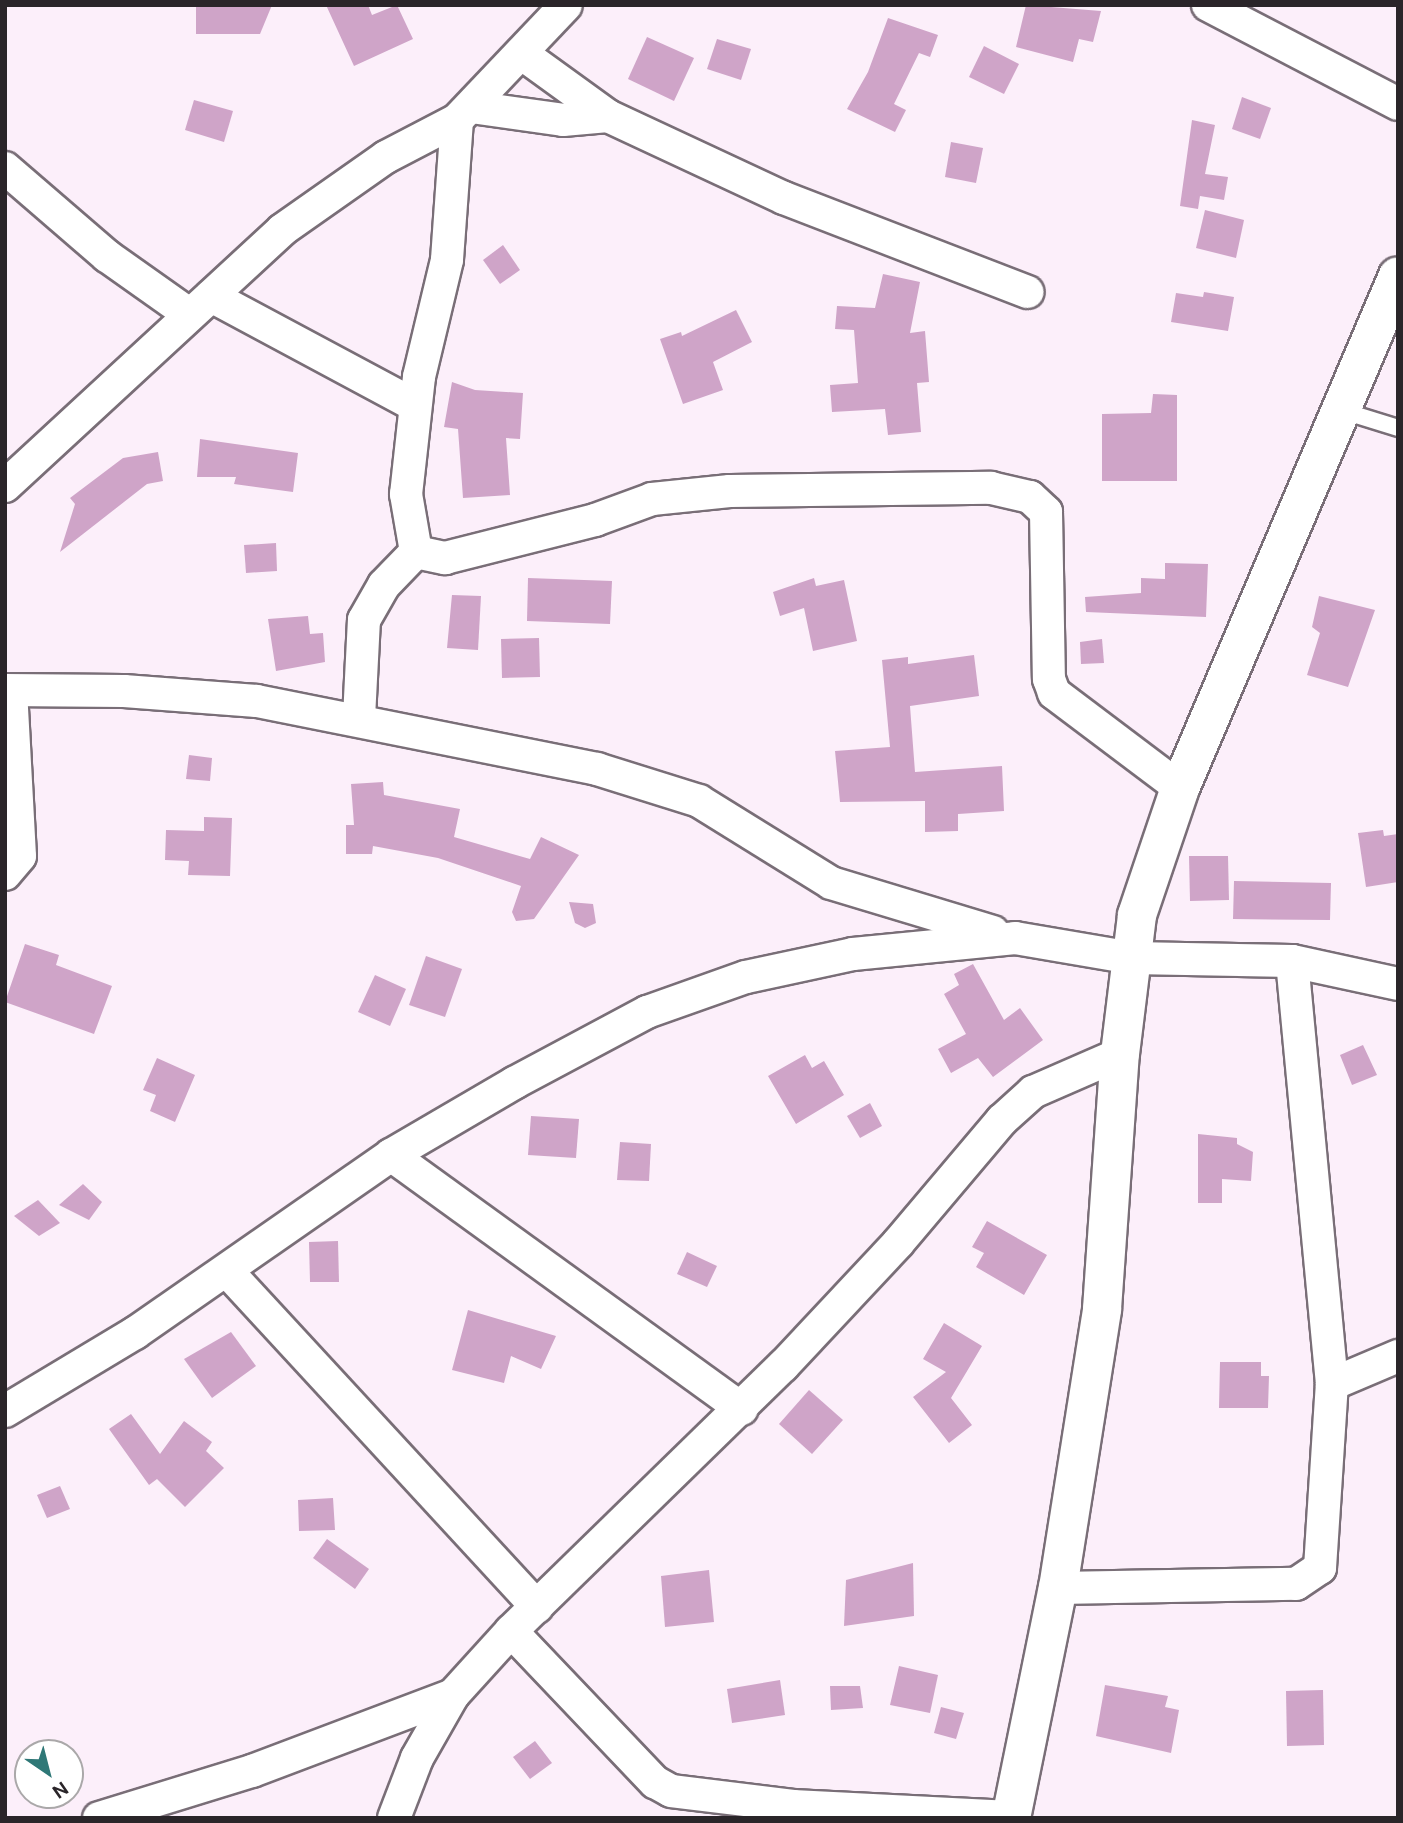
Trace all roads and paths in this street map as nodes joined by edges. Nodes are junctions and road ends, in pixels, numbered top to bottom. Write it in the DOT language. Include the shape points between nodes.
graph roads {
  1 [pos="566,5"];
  2 [pos="1208,5"];
  3 [pos="521,53"];
  4 [pos="1398,104"];
  5 [pos="464,113"];
  6 [pos="608,116"];
  7 [pos="5,168"];
  8 [pos="1398,276"];
  9 [pos="1027,292"];
  10 [pos="200,305"];
  11 [pos="414,405"];
  12 [pos="1338,410"];
  13 [pos="1398,428"];
  14 [pos="5,486"];
  15 [pos="416,552"];
  16 [pos="8,690"];
  17 [pos="359,718"];
  18 [pos="1180,788"];
  19 [pos="5,874"];
  20 [pos="1015,938"];
  21 [pos="1132,958"];
  22 [pos="1292,961"];
  23 [pos="1398,984"];
  24 [pos="1120,1054"];
  25 [pos="391,1155"];
  26 [pos="227,1271"];
  27 [pos="1398,1356"];
  28 [pos="1332,1384"];
  29 [pos="742,1409"];
  30 [pos="5,1411"];
  31 [pos="1058,1588"];
  32 [pos="537,1607"];
  33 [pos="511,1631"];
  34 [pos="453,1695"];
  35 [pos="1011,1817"];
  36 [pos="99,1818"];
  37 [pos="394,1818"];
  1 -- 3 [label="street"];
  2 -- 4 [label="street"];
  3 -- 5 [label="street"];
  3 -- 6 [label="street"];
  5 -- 6 [label="street" via="563,120"];
  5 -- 10 [label="street" via="335,189"];
  5 -- 11 [label="street" via="447,260"];
  6 -- 9 [label="street" via="784,198"];
  7 -- 10 [label="street" via="107,256"];
  8 -- 12 [label="street"];
  10 -- 11 [label="street"];
  10 -- 14 [label="street"];
  11 -- 15 [label="street" via="406,494"];
  12 -- 13 [label="lane"];
  12 -- 18 [label="street"];
  15 -- 17 [label="street" via="384,585 364,620"];
  15 -- 18 [label="street" via="445,558 595,520 652,499 730,491 991,488 1030,497 1046,512 1049,679 1054,692"];
  16 -- 17 [label="street" via="204,697"];
  16 -- 19 [label="street" via="20,856"];
  17 -- 20 [label="street" via="597,769 699,801 831,883"];
  18 -- 21 [label="street" via="1146,883"];
  20 -- 21 [label="street"];
  20 -- 25 [label="street" via="853,954 746,977 647,1012"];
  21 -- 22 [label="street"];
  21 -- 24 [label="street"];
  22 -- 23 [label="street"];
  22 -- 28 [label="street"];
  24 -- 29 [label="street" via="1033,1092 1002,1120 853,1294"];
  24 -- 31 [label="street" via="1102,1309"];
  25 -- 26 [label="street"];
  25 -- 29 [label="street"];
  26 -- 30 [label="street"];
  26 -- 32 [label="street"];
  27 -- 28 [label="street"];
  28 -- 31 [label="street" via="1320,1568 1315,1576 1296,1584"];
  29 -- 32 [label="street" via="655,1487"];
  31 -- 35 [label="street"];
  32 -- 33 [label="street"];
  33 -- 34 [label="street"];
  33 -- 35 [label="street" via="655,1782 671,1791 793,1806"];
  34 -- 36 [label="street" via="252,1771"];
  34 -- 37 [label="street" via="416,1758"];
}
